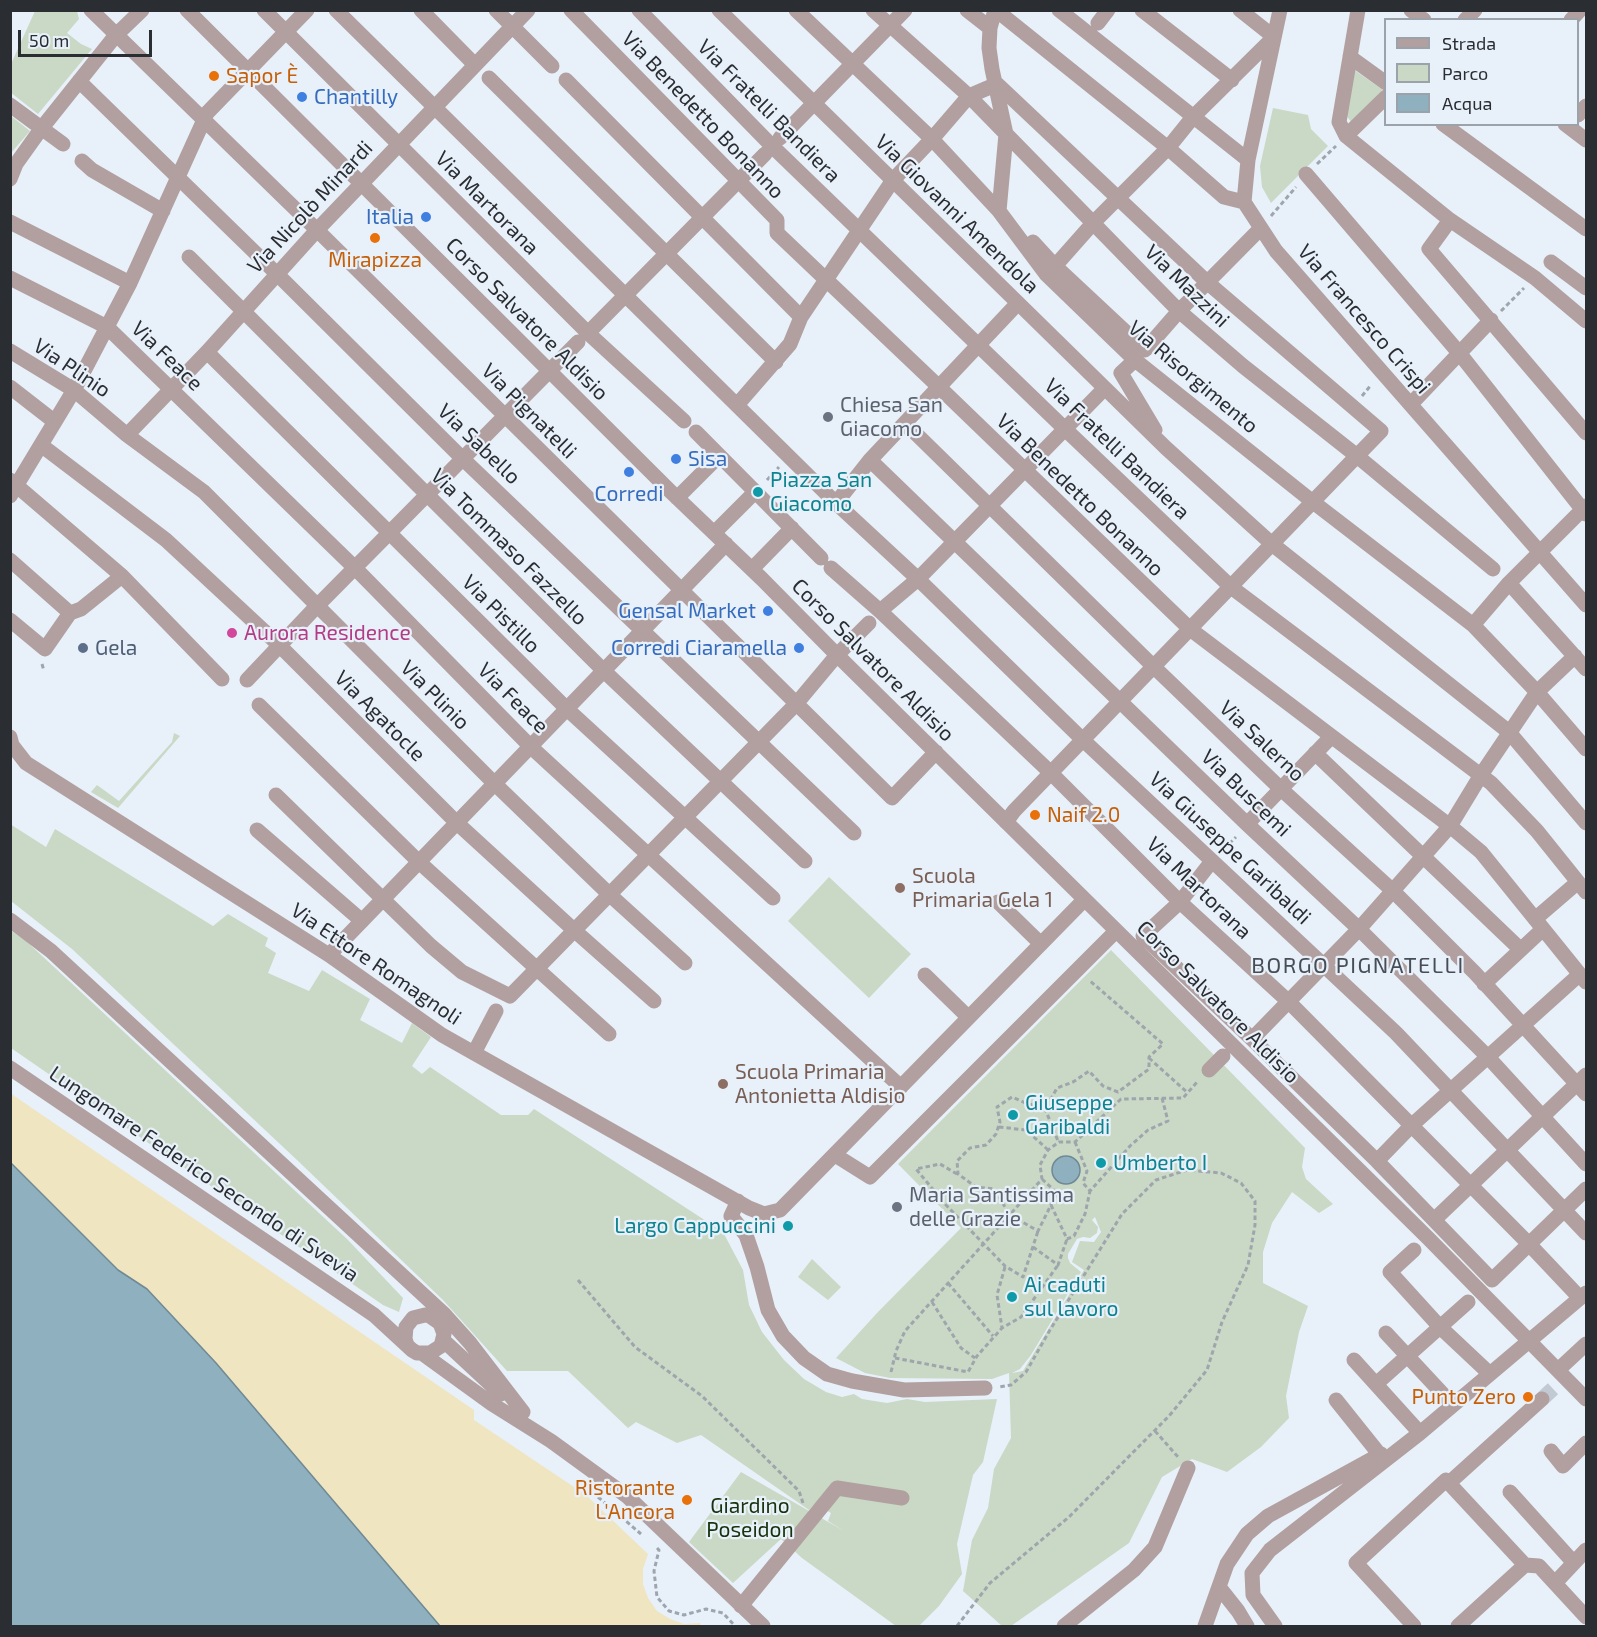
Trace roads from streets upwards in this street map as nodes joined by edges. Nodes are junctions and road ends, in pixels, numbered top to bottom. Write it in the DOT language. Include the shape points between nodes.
graph roads {
  1 [pos="91,10"];
  2 [pos="142,10"];
  3 [pos="187,10"];
  4 [pos="264,10"];
  5 [pos="307,10"];
  6 [pos="336,10"];
  7 [pos="421,10"];
  8 [pos="496,10"];
  9 [pos="528,10"];
  10 [pos="571,10"];
  11 [pos="639,10"];
  12 [pos="719,10"];
  13 [pos="796,10"];
  14 [pos="873,10"];
  15 [pos="905,10"];
  16 [pos="967,10"];
  17 [pos="995,10"];
  18 [pos="1059,10"];
  19 [pos="1108,10"];
  20 [pos="1142,10"];
  21 [pos="1239,10"];
  22 [pos="1280,10"];
  23 [pos="1358,10"];
  24 [pos="1098,23"];
  25 [pos="889,26"];
  26 [pos="512,27"];
  27 [pos="990,28"];
  28 [pos="286,32"];
  29 [pos="116,35"];
  30 [pos="1274,37"];
  31 [pos="1350,57"];
  32 [pos="476,64"];
  33 [pos="854,65"];
  34 [pos="552,66"];
  35 [pos="249,72"];
  36 [pos="489,78"];
  37 [pos="566,80"];
  38 [pos="1232,80"];
  39 [pos="79,81"];
  40 [pos="1384,82"];
  41 [pos="997,84"];
  42 [pos="969,96"];
  43 [pos="1384,99"];
  44 [pos="814,104"];
  45 [pos="10,105"];
  46 [pos="434,107"];
  47 [pos="1192,117"];
  48 [pos="203,121"];
  49 [pos="1446,126"];
  50 [pos="1573,126"];
  51 [pos="41,129"];
  52 [pos="1006,134"];
  53 [pos="1346,136"];
  54 [pos="780,138"];
  55 [pos="933,139"];
  56 [pos="1587,140"];
  57 [pos="63,144"];
  58 [pos="398,144"];
  59 [pos="1168,148"];
  60 [pos="765,154"];
  61 [pos="1248,160"];
  62 [pos="82,161"];
  63 [pos="1306,174"];
  64 [pos="178,177"];
  65 [pos="10,179"];
  66 [pos="738,180"];
  67 [pos="893,180"];
  68 [pos="362,185"];
  69 [pos="1119,198"];
  70 [pos="1245,202"];
  71 [pos="163,211"];
  72 [pos="999,211"];
  73 [pos="702,217"];
  74 [pos="1450,220"];
  75 [pos="10,222"];
  76 [pos="1094,222"];
  77 [pos="1019,227"];
  78 [pos="1261,228"];
  79 [pos="859,229"];
  80 [pos="1587,229"];
  81 [pos="317,230"];
  82 [pos="666,254"];
  83 [pos="189,257"];
  84 [pos="1551,262"];
  85 [pos="1055,266"];
  86 [pos="276,273"];
  87 [pos="10,279"];
  88 [pos="826,280"];
  89 [pos="1208,282"];
  90 [pos="130,283"];
  91 [pos="1587,288"];
  92 [pos="626,294"];
  93 [pos="1018,303"];
  94 [pos="242,310"];
  95 [pos="1179,311"];
  96 [pos="801,317"];
  97 [pos="1491,320"];
  98 [pos="1587,321"];
  99 [pos="107,327"];
  100 [pos="583,337"];
  101 [pos="979,344"];
  102 [pos="10,351"];
  103 [pos="207,352"];
  104 [pos="1460,354"];
  105 [pos="1140,355"];
  106 [pos="776,362"];
  107 [pos="550,371"];
  108 [pos="10,387"];
  109 [pos="939,387"];
  110 [pos="171,388"];
  111 [pos="1104,389"];
  112 [pos="74,390"];
  113 [pos="737,405"];
  114 [pos="1411,405"];
  115 [pos="504,417"];
  116 [pos="684,421"];
  117 [pos="55,422"];
  118 [pos="905,423"];
  119 [pos="1065,429"];
  120 [pos="696,432"];
  121 [pos="1587,433"];
  122 [pos="127,435"];
  123 [pos="41,445"];
  124 [pos="1166,448"];
  125 [pos="719,456"];
  126 [pos="1357,456"];
  127 [pos="463,459"];
  128 [pos="870,460"];
  129 [pos="1024,471"];
  130 [pos="13,487"];
  131 [pos="755,492"];
  132 [pos="427,495"];
  133 [pos="677,498"];
  134 [pos="1313,502"];
  135 [pos="836,503"];
  136 [pos="990,506"];
  137 [pos="1585,509"];
  138 [pos="792,528"];
  139 [pos="389,533"];
  140 [pos="714,533"];
  141 [pos="956,541"];
  142 [pos="726,544"];
  143 [pos="1272,544"];
  144 [pos="1539,551"];
  145 [pos="10,560"];
  146 [pos="355,568"];
  147 [pos="752,569"];
  148 [pos="1492,569"];
  149 [pos="122,576"];
  150 [pos="918,579"];
  151 [pos="1509,583"];
  152 [pos="1231,586"];
  153 [pos="681,591"];
  154 [pos="1587,605"];
  155 [pos="316,607"];
  156 [pos="880,611"];
  157 [pos="70,613"];
  158 [pos="10,620"];
  159 [pos="869,623"];
  160 [pos="1473,625"];
  161 [pos="1190,629"];
  162 [pos="644,630"];
  163 [pos="279,645"];
  164 [pos="837,655"];
  165 [pos="1575,656"];
  166 [pos="1154,667"];
  167 [pos="1587,669"];
  168 [pos="604,671"];
  169 [pos="222,679"];
  170 [pos="247,680"];
  171 [pos="1537,693"];
  172 [pos="1120,701"];
  173 [pos="796,704"];
  174 [pos="259,705"];
  175 [pos="567,709"];
  176 [pos="1509,732"];
  177 [pos="10,737"];
  178 [pos="1331,737"];
  179 [pos="1083,740"];
  180 [pos="760,741"];
  181 [pos="531,747"];
  182 [pos="1587,749"];
  183 [pos="936,752"];
  184 [pos="1315,753"];
  185 [pos="1051,773"];
  186 [pos="1481,775"];
  187 [pos="720,783"];
  188 [pos="495,784"];
  189 [pos="1281,789"];
  190 [pos="276,795"];
  191 [pos="685,819"];
  192 [pos="1006,822"];
  193 [pos="457,823"];
  194 [pos="1587,823"];
  195 [pos="1247,824"];
  196 [pos="1450,826"];
  197 [pos="257,830"];
  198 [pos="854,833"];
  199 [pos="648,856"];
  200 [pos="1424,856"];
  201 [pos="805,861"];
  202 [pos="1212,861"];
  203 [pos="419,862"];
  204 [pos="1582,887"];
  205 [pos="1393,891"];
  206 [pos="610,895"];
  207 [pos="773,898"];
  208 [pos="382,899"];
  209 [pos="1084,900"];
  210 [pos="998,902"];
  211 [pos="1180,902"];
  212 [pos="10,920"];
  213 [pos="362,921"];
  214 [pos="1539,924"];
  215 [pos="1359,929"];
  216 [pos="1116,931"];
  217 [pos="575,932"];
  218 [pos="1041,944"];
  219 [pos="1520,950"];
  220 [pos="329,955"];
  221 [pos="685,963"];
  222 [pos="1324,966"];
  223 [pos="537,970"];
  224 [pos="925,975"];
  225 [pos="1583,978"];
  226 [pos="1484,984"];
  227 [pos="654,1001"];
  228 [pos="1289,1002"];
  229 [pos="496,1011"];
  230 [pos="968,1017"];
  231 [pos="1523,1025"];
  232 [pos="609,1034"];
  233 [pos="1252,1039"];
  234 [pos="474,1053"];
  235 [pos="1223,1056"];
  236 [pos="1488,1057"];
  237 [pos="10,1068"];
  238 [pos="1209,1070"];
  239 [pos="1583,1084"];
  240 [pos="901,1087"];
  241 [pos="1450,1090"];
  242 [pos="1542,1116"];
  243 [pos="1412,1125"];
  244 [pos="1507,1149"];
  245 [pos="835,1155"];
  246 [pos="1377,1161"];
  247 [pos="1587,1164"];
  248 [pos="1470,1184"];
  249 [pos="1587,1189"];
  250 [pos="738,1201"];
  251 [pos="1564,1210"];
  252 [pos="1434,1220"];
  253 [pos="1587,1233"];
  254 [pos="1529,1244"];
  255 [pos="1414,1250"];
  256 [pos="410,1283"];
  257 [pos="1583,1295"];
  258 [pos="427,1299"];
  259 [pos="1468,1302"];
  260 [pos="374,1315"];
  261 [pos="436,1318"];
  262 [pos="411,1320"];
  263 [pos="1440,1327"];
  264 [pos="1386,1333"];
  265 [pos="443,1340"];
  266 [pos="1529,1341"];
  267 [pos="1587,1344"];
  268 [pos="407,1345"];
  269 [pos="423,1354"];
  270 [pos="1407,1356"];
  271 [pos="1354,1360"];
  272 [pos="1490,1374"];
  273 [pos="1560,1378"];
  274 [pos="1376,1384"];
  275 [pos="985,1388"];
  276 [pos="1542,1399"];
  277 [pos="1336,1400"];
  278 [pos="1587,1400"];
  279 [pos="1453,1405"];
  280 [pos="523,1412"];
  281 [pos="1420,1433"];
  282 [pos="551,1442"];
  283 [pos="1587,1443"];
  284 [pos="1551,1451"];
  285 [pos="1380,1455"];
  286 [pos="1188,1468"];
  287 [pos="1449,1483"];
  288 [pos="1510,1492"];
  289 [pos="902,1498"];
  290 [pos="1587,1550"];
  291 [pos="1574,1563"];
  292 [pos="1525,1565"];
  293 [pos="1555,1583"];
  294 [pos="1219,1587"];
  295 [pos="741,1606"];
  296 [pos="1587,1617"];
  297 [pos="763,1626"];
  298 [pos="1064,1626"];
  299 [pos="1205,1626"];
  300 [pos="1247,1626"];
  301 [pos="1275,1626"];
  302 [pos="1414,1626"];
  303 [pos="1458,1626"];
  1 -- 29 [label="street, Via Pignatelli"];
  2 -- 29 [label="street"];
  3 -- 35 [label="street, Corso Salvatore Aldisio"];
  4 -- 28 [label="street, Via Martorana"];
  5 -- 28 [label="street"];
  6 -- 46 [label="street, Via Giuseppe Garibaldi"];
  7 -- 32 [label="street"];
  8 -- 26 [label="street"];
  9 -- 26 [label="street, Via Nicolò Minardi"];
  10 -- 66 [label="street, Via Benedetto Bonanno"];
  11 -- 79 [label="street, Via Fratelli Bandiera"];
  12 -- 44 [label="street, Via Giovanni Amendola"];
  13 -- 33 [label="street, Via Risorgimento"];
  14 -- 25 [label="street, Via Mazzini"];
  15 -- 25 [label="street"];
  16 -- 27 [label="street"];
  17 -- 27 [label="street"];
  17 -- 59 [label="street"];
  18 -- 47 [label="street"];
  19 -- 24 [label="street"];
  20 -- 38 [label="street"];
  21 -- 30 [label="street"];
  22 -- 30 [label="street"];
  23 -- 31 [label="street"];
  25 -- 33 [label="street"];
  25 -- 42 [label="street, Via Mazzini"];
  26 -- 32 [label="street, Via Nicolò Minardi"];
  26 -- 34 [label="street"];
  27 -- 41 [label="street" via="989,48"];
  28 -- 35 [label="street"];
  28 -- 58 [label="street, Via Martorana"];
  29 -- 39 [label="street"];
  29 -- 48 [label="street, Via Pignatelli"];
  30 -- 38 [label="street"];
  30 -- 61 [label="street"];
  31 -- 40 [label="street"];
  31 -- 53 [label="street" via="1340,122"];
  32 -- 46 [label="street, Via Nicolò Minardi"];
  33 -- 44 [label="street"];
  33 -- 55 [label="street, Via Risorgimento"];
  35 -- 48 [label="street"];
  35 -- 68 [label="street, Corso Salvatore Aldisio"];
  36 -- 82 [label="street"];
  37 -- 73 [label="street"];
  38 -- 47 [label="street"];
  39 -- 51 [label="street"];
  39 -- 64 [label="street, Via Sabello"];
  41 -- 42 [label="street"];
  41 -- 52 [label="street"];
  41 -- 69 [label="street"];
  42 -- 52 [label="street, Via Mazzini"];
  42 -- 55 [label="street"];
  43 -- 53 [label="street"];
  44 -- 54 [label="street"];
  44 -- 67 [label="street, Via Giovanni Amendola"];
  45 -- 51 [label="street"];
  46 -- 58 [label="street, Via Nicolò Minardi"];
  46 -- 92 [label="street, Via Giuseppe Garibaldi"];
  47 -- 59 [label="street"];
  47 -- 61 [label="street"];
  48 -- 64 [label="street"];
  48 -- 81 [label="street, Via Pignatelli"];
  49 -- 80 [label="street"];
  50 -- 56 [label="street"];
  51 -- 57 [label="street"];
  51 -- 65 [label="street"];
  52 -- 72 [label="street"];
  52 -- 76 [label="street, Via Mazzini"];
  53 -- 74 [label="street"];
  55 -- 67 [label="street"];
  55 -- 72 [label="street, Via Risorgimento"];
  58 -- 68 [label="street, Via Nicolò Minardi"];
  58 -- 100 [label="street, Via Martorana"];
  59 -- 69 [label="street"];
  59 -- 70 [label="street" via="1224,197"];
  60 -- 66 [label="street"];
  61 -- 70 [label="street"];
  62 -- 71 [label="street"];
  63 -- 104 [label="street"];
  64 -- 71 [label="street"];
  64 -- 86 [label="street, Via Sabello"];
  66 -- 73 [label="street"];
  66 -- 88 [label="street, Via Benedetto Bonanno" via="777,220 777,233"];
  67 -- 79 [label="street"];
  67 -- 93 [label="street, Via Giovanni Amendola"];
  68 -- 81 [label="street, Via Nicolò Minardi"];
  68 -- 107 [label="street, Corso Salvatore Aldisio"];
  69 -- 76 [label="street"];
  69 -- 89 [label="street"];
  70 -- 78 [label="street, Via Francesco Crispi"];
  71 -- 90 [label="street"];
  72 -- 105 [label="street, Via Risorgimento" via="1046,274"];
  73 -- 82 [label="street"];
  73 -- 96 [label="street"];
  74 -- 97 [label="street" via="1429,249"];
  74 -- 98 [label="street" via="1534,278"];
  75 -- 90 [label="street"];
  76 -- 85 [label="street"];
  76 -- 95 [label="street, Via Mazzini"];
  77 -- 85 [label="street, Via Risorgimento"];
  78 -- 89 [label="street"];
  78 -- 114 [label="street, Via Francesco Crispi"];
  79 -- 88 [label="street"];
  79 -- 101 [label="street, Via Fratelli Bandiera"];
  81 -- 86 [label="street, Via Nicolò Minardi"];
  81 -- 115 [label="street, Via Pignatelli"];
  82 -- 92 [label="street"];
  82 -- 106 [label="street"];
  83 -- 94 [label="street, Via Tommaso Fazzello"];
  84 -- 91 [label="street"];
  85 -- 105 [label="street, Via Risorgimento"];
  86 -- 94 [label="street, Via Nicolò Minardi"];
  86 -- 127 [label="street, Via Sabello"];
  87 -- 99 [label="street, Via Feace"];
  88 -- 96 [label="street"];
  88 -- 109 [label="street, Via Benedetto Bonanno"];
  89 -- 95 [label="street"];
  89 -- 126 [label="street" via="1381,431"];
  90 -- 99 [label="street"];
  92 -- 100 [label="street"];
  92 -- 113 [label="street, Via Giuseppe Garibaldi"];
  93 -- 101 [label="street"];
  93 -- 111 [label="street, Via Giovanni Amendola"];
  94 -- 103 [label="street, Via Nicolò Minardi"];
  94 -- 132 [label="street, Via Tommaso Fazzello"];
  95 -- 105 [label="street"];
  95 -- 126 [label="street, Via Mazzini"];
  96 -- 106 [label="street" via="790,344"];
  97 -- 104 [label="street"];
  97 -- 121 [label="street"];
  99 -- 110 [label="street, Via Feace"];
  99 -- 112 [label="street"];
  100 -- 107 [label="street"];
  100 -- 116 [label="street, Via Martorana"];
  101 -- 109 [label="street"];
  101 -- 119 [label="street, Via Fratelli Bandiera"];
  102 -- 112 [label="street, Via Plinio"];
  103 -- 110 [label="street, Via Nicolò Minardi"];
  103 -- 139 [label="street, Via Pistillo"];
  104 -- 114 [label="street"];
  104 -- 137 [label="street"];
  105 -- 124 [label="street, Via Giovanni Amendola" via="1121,373"];
  105 -- 134 [label="street, Via Risorgimento"];
  106 -- 113 [label="street"];
  107 -- 115 [label="street"];
  107 -- 133 [label="street, Corso Salvatore Aldisio"];
  108 -- 117 [label="street"];
  109 -- 118 [label="street"];
  109 -- 129 [label="street, Via Benedetto Bonanno"];
  110 -- 122 [label="street, Via Nicolò Minardi"];
  110 -- 146 [label="street, Via Feace"];
  111 -- 119 [label="street"];
  111 -- 124 [label="street, Via Giovanni Amendola"];
  112 -- 117 [label="street"];
  112 -- 122 [label="street, Via Plinio"];
  113 -- 135 [label="street, Via Giuseppe Garibaldi"];
  114 -- 144 [label="street, Via Francesco Crispi"];
  115 -- 127 [label="street"];
  115 -- 153 [label="street, Via Pignatelli"];
  117 -- 123 [label="street"];
  118 -- 128 [label="street"];
  118 -- 136 [label="street, Via Salerno"];
  119 -- 129 [label="street"];
  119 -- 152 [label="street, Via Fratelli Bandiera"];
  120 -- 125 [label="street, Via Martorana"];
  122 -- 155 [label="street, Via Plinio" via="204,492"];
  123 -- 130 [label="street"];
  123 -- 163 [label="street, Via Agatocle" via="166,540"];
  124 -- 143 [label="street, Via Giovanni Amendola"];
  125 -- 131 [label="street, Via Martorana"];
  125 -- 133 [label="street"];
  126 -- 134 [label="street"];
  126 -- 148 [label="street, Via Mazzini"];
  127 -- 132 [label="street"];
  127 -- 162 [label="street, Via Sabello"];
  128 -- 135 [label="street"];
  128 -- 141 [label="street, Via Buscemi"];
  129 -- 136 [label="street"];
  129 -- 161 [label="street, Via Benedetto Bonanno"];
  130 -- 149 [label="street"];
  131 -- 138 [label="street, Via Martorana"];
  131 -- 140 [label="street"];
  132 -- 139 [label="street"];
  132 -- 168 [label="street, Via Tommaso Fazzello"];
  133 -- 140 [label="street, Corso Salvatore Aldisio"];
  134 -- 143 [label="street"];
  134 -- 160 [label="street, Via Risorgimento"];
  135 -- 150 [label="street, Via Giuseppe Garibaldi"];
  136 -- 141 [label="street"];
  136 -- 166 [label="street, Via Salerno"];
  137 -- 144 [label="street"];
  138 -- 147 [label="street"];
  138 -- 156 [label="street, Via Martorana"];
  139 -- 146 [label="street"];
  139 -- 175 [label="street, Via Pistillo"];
  140 -- 142 [label="street, Corso Salvatore Aldisio"];
  141 -- 150 [label="street"];
  141 -- 172 [label="street, Via Buscemi"];
  142 -- 147 [label="street, Corso Salvatore Aldisio"];
  142 -- 153 [label="street"];
  143 -- 152 [label="street"];
  143 -- 176 [label="street, Via Giovanni Amendola"];
  144 -- 151 [label="street"];
  144 -- 154 [label="street, Via Francesco Crispi"];
  145 -- 157 [label="street"];
  146 -- 155 [label="street"];
  146 -- 181 [label="street, Via Feace"];
  147 -- 164 [label="street, Corso Salvatore Aldisio"];
  149 -- 157 [label="street" via="81,609"];
  149 -- 169 [label="street"];
  150 -- 156 [label="street"];
  150 -- 179 [label="street, Via Giuseppe Garibaldi"];
  151 -- 160 [label="street"];
  151 -- 165 [label="street"];
  152 -- 161 [label="street"];
  152 -- 186 [label="street, Via Fratelli Bandiera"];
  153 -- 162 [label="street"];
  153 -- 173 [label="street, Via Pignatelli"];
  155 -- 163 [label="street"];
  155 -- 188 [label="street, Via Plinio"];
  156 -- 185 [label="street, Via Martorana"];
  157 -- 158 [label="street" via="45,649"];
  159 -- 164 [label="street"];
  160 -- 171 [label="street, Via Risorgimento"];
  161 -- 166 [label="street"];
  161 -- 178 [label="street, Via Benedetto Bonanno"];
  162 -- 168 [label="street"];
  162 -- 180 [label="street, Via Sabello"];
  163 -- 170 [label="street"];
  163 -- 193 [label="street, Via Agatocle"];
  164 -- 173 [label="street"];
  164 -- 183 [label="street, Corso Salvatore Aldisio"];
  165 -- 167 [label="street"];
  165 -- 171 [label="street"];
  166 -- 172 [label="street"];
  166 -- 189 [label="street, Via Salerno"];
  168 -- 175 [label="street"];
  168 -- 187 [label="street, Via Tommaso Fazzello"];
  171 -- 176 [label="street"];
  171 -- 182 [label="street, Via Risorgimento"];
  172 -- 179 [label="street"];
  172 -- 195 [label="street, Via Buscemi"];
  173 -- 180 [label="street"];
  173 -- 183 [label="street, Via Pignatelli" via="892,798"];
  174 -- 203 [label="street"];
  175 -- 181 [label="street"];
  175 -- 191 [label="street, Via Pistillo"];
  176 -- 186 [label="street"];
  176 -- 194 [label="street, Via Giovanni Amendola"];
  177 -- 220 [label="street, Via Ettore Romagnoli" via="26,763"];
  178 -- 184 [label="street"];
  178 -- 196 [label="street, Via Benedetto Bonanno"];
  179 -- 185 [label="street"];
  179 -- 202 [label="street, Via Giuseppe Garibaldi"];
  180 -- 187 [label="street"];
  180 -- 198 [label="street, Via Sabello"];
  181 -- 188 [label="street"];
  181 -- 199 [label="street, Via Feace"];
  183 -- 192 [label="street, Corso Salvatore Aldisio"];
  184 -- 189 [label="street"];
  184 -- 200 [label="street"];
  185 -- 192 [label="street"];
  185 -- 211 [label="street, Via Martorana"];
  186 -- 196 [label="street"];
  186 -- 204 [label="street, Via Fratelli Bandiera" via="1537,831"];
  187 -- 191 [label="street"];
  187 -- 201 [label="street, Via Tommaso Fazzello"];
  188 -- 193 [label="street"];
  188 -- 206 [label="street, Via Plinio"];
  189 -- 195 [label="street"];
  189 -- 205 [label="street, Via Salerno"];
  190 -- 208 [label="street"];
  191 -- 199 [label="street"];
  191 -- 207 [label="street, Via Pistillo"];
  192 -- 209 [label="street, Corso Salvatore Aldisio"];
  193 -- 203 [label="street"];
  193 -- 217 [label="street, Via Agatocle"];
  195 -- 215 [label="street, Via Buscemi"];
  196 -- 200 [label="street"];
  196 -- 214 [label="street, Via Benedetto Bonanno" via="1481,852"];
  197 -- 213 [label="street"];
  199 -- 206 [label="street"];
  199 -- 240 [label="street, Via Feace"];
  200 -- 205 [label="street"];
  200 -- 219 [label="street"];
  202 -- 211 [label="street"];
  202 -- 222 [label="street, Via Giuseppe Garibaldi"];
  203 -- 208 [label="street"];
  203 -- 223 [label="street"];
  204 -- 214 [label="street"];
  205 -- 215 [label="street"];
  205 -- 226 [label="street, Via Salerno"];
  206 -- 217 [label="street"];
  206 -- 221 [label="street, Via Plinio"];
  208 -- 213 [label="street"];
  208 -- 223 [label="street" via="462,972 510,996"];
  209 -- 216 [label="street, Corso Salvatore Aldisio"];
  209 -- 218 [label="street"];
  210 -- 218 [label="street"];
  211 -- 228 [label="street, Via Martorana"];
  211 -- 233 [label="street" via="1143,936"];
  212 -- 256 [label="street" via="51,951"];
  213 -- 220 [label="street"];
  214 -- 219 [label="street"];
  214 -- 225 [label="street, Via Benedetto Bonanno"];
  215 -- 222 [label="street"];
  215 -- 236 [label="street, Via Buscemi"];
  216 -- 245 [label="street" via="870,1177"];
  216 -- 266 [label="street, Corso Salvatore Aldisio"];
  217 -- 223 [label="street"];
  217 -- 227 [label="street, Via Agatocle"];
  218 -- 230 [label="street"];
  219 -- 226 [label="street"];
  220 -- 234 [label="street, Via Ettore Romagnoli" via="442,1035"];
  222 -- 228 [label="street"];
  222 -- 241 [label="street, Via Giuseppe Garibaldi"];
  223 -- 232 [label="street"];
  224 -- 230 [label="street"];
  225 -- 231 [label="street"];
  226 -- 231 [label="street, Via Salerno"];
  228 -- 233 [label="street"];
  228 -- 243 [label="street, Via Martorana"];
  229 -- 234 [label="street"];
  230 -- 240 [label="street"];
  231 -- 236 [label="street"];
  231 -- 239 [label="street, Via Salerno"];
  233 -- 246 [label="street"];
  234 -- 250 [label="street, Via Ettore Romagnoli"];
  235 -- 238 [label="street"];
  236 -- 241 [label="street"];
  236 -- 242 [label="street, Via Buscemi"];
  237 -- 260 [label="street, Lungomare Federico Secondo di Svevia"];
  239 -- 242 [label="street"];
  240 -- 245 [label="street"];
  241 -- 243 [label="street"];
  241 -- 244 [label="street, Via Giuseppe Garibaldi"];
  242 -- 244 [label="street"];
  242 -- 247 [label="street, Via Buscemi"];
  243 -- 246 [label="street"];
  243 -- 248 [label="street, Via Martorana"];
  244 -- 248 [label="street"];
  244 -- 251 [label="street, Via Giuseppe Garibaldi"];
  245 -- 250 [label="street" via="780,1210 764,1214"];
  246 -- 252 [label="street"];
  248 -- 252 [label="street"];
  248 -- 254 [label="street, Via Martorana"];
  249 -- 251 [label="street"];
  250 -- 275 [label="street" via="731,1216 746,1235 768,1311 783,1336 804,1358 827,1374 904,1390"];
  251 -- 253 [label="street, Via Giuseppe Garibaldi"];
  251 -- 254 [label="street"];
  252 -- 254 [label="street" via="1492,1280"];
  254 -- 257 [label="street, Via Martorana"];
  255 -- 263 [label="street" via="1390,1272"];
  256 -- 258 [label="street"];
  256 -- 262 [label="street" via="417,1301"];
  257 -- 266 [label="street"];
  258 -- 261 [label="street"];
  258 -- 280 [label="street" via="470,1343"];
  259 -- 263 [label="street"];
  260 -- 262 [label="street, Lungomare Federico Secondo di Svevia" via="395,1322"];
  260 -- 268 [label="street, Lungomare Federico Secondo di Svevia"];
  261 -- 262 [label="street" via="424,1315"];
  261 -- 265 [label="street" via="443,1328"];
  262 -- 268 [label="street" via="405,1333"];
  263 -- 270 [label="street"];
  263 -- 272 [label="street"];
  264 -- 270 [label="street"];
  265 -- 269 [label="street" via="436,1351"];
  265 -- 280 [label="street"];
  266 -- 272 [label="street"];
  266 -- 273 [label="street, Corso Salvatore Aldisio"];
  267 -- 273 [label="street"];
  268 -- 269 [label="street"];
  269 -- 282 [label="street"];
  270 -- 274 [label="street"];
  270 -- 279 [label="street"];
  271 -- 274 [label="street"];
  272 -- 279 [label="street"];
  273 -- 278 [label="street, Corso Salvatore Aldisio"];
  274 -- 281 [label="street"];
  276 -- 287 [label="street"];
  277 -- 285 [label="street"];
  279 -- 281 [label="street"];
  280 -- 282 [label="street"];
  281 -- 285 [label="street"];
  281 -- 301 [label="street" via="1270,1550 1252,1573 1253,1595"];
  282 -- 295 [label="street" via="628,1497"];
  283 -- 284 [label="street" via="1563,1466"];
  285 -- 294 [label="street" via="1268,1516 1247,1534 1227,1564"];
  286 -- 298 [label="street" via="1155,1547 1134,1570"];
  287 -- 292 [label="street"];
  287 -- 302 [label="street" via="1446,1480 1356,1563"];
  288 -- 291 [label="street"];
  289 -- 295 [label="street" via="837,1488"];
  290 -- 291 [label="street"];
  291 -- 293 [label="street"];
  292 -- 293 [label="street" via="1539,1566"];
  292 -- 303 [label="street"];
  293 -- 296 [label="street"];
  294 -- 299 [label="street"];
  294 -- 300 [label="street"];
  295 -- 297 [label="street"];
}
